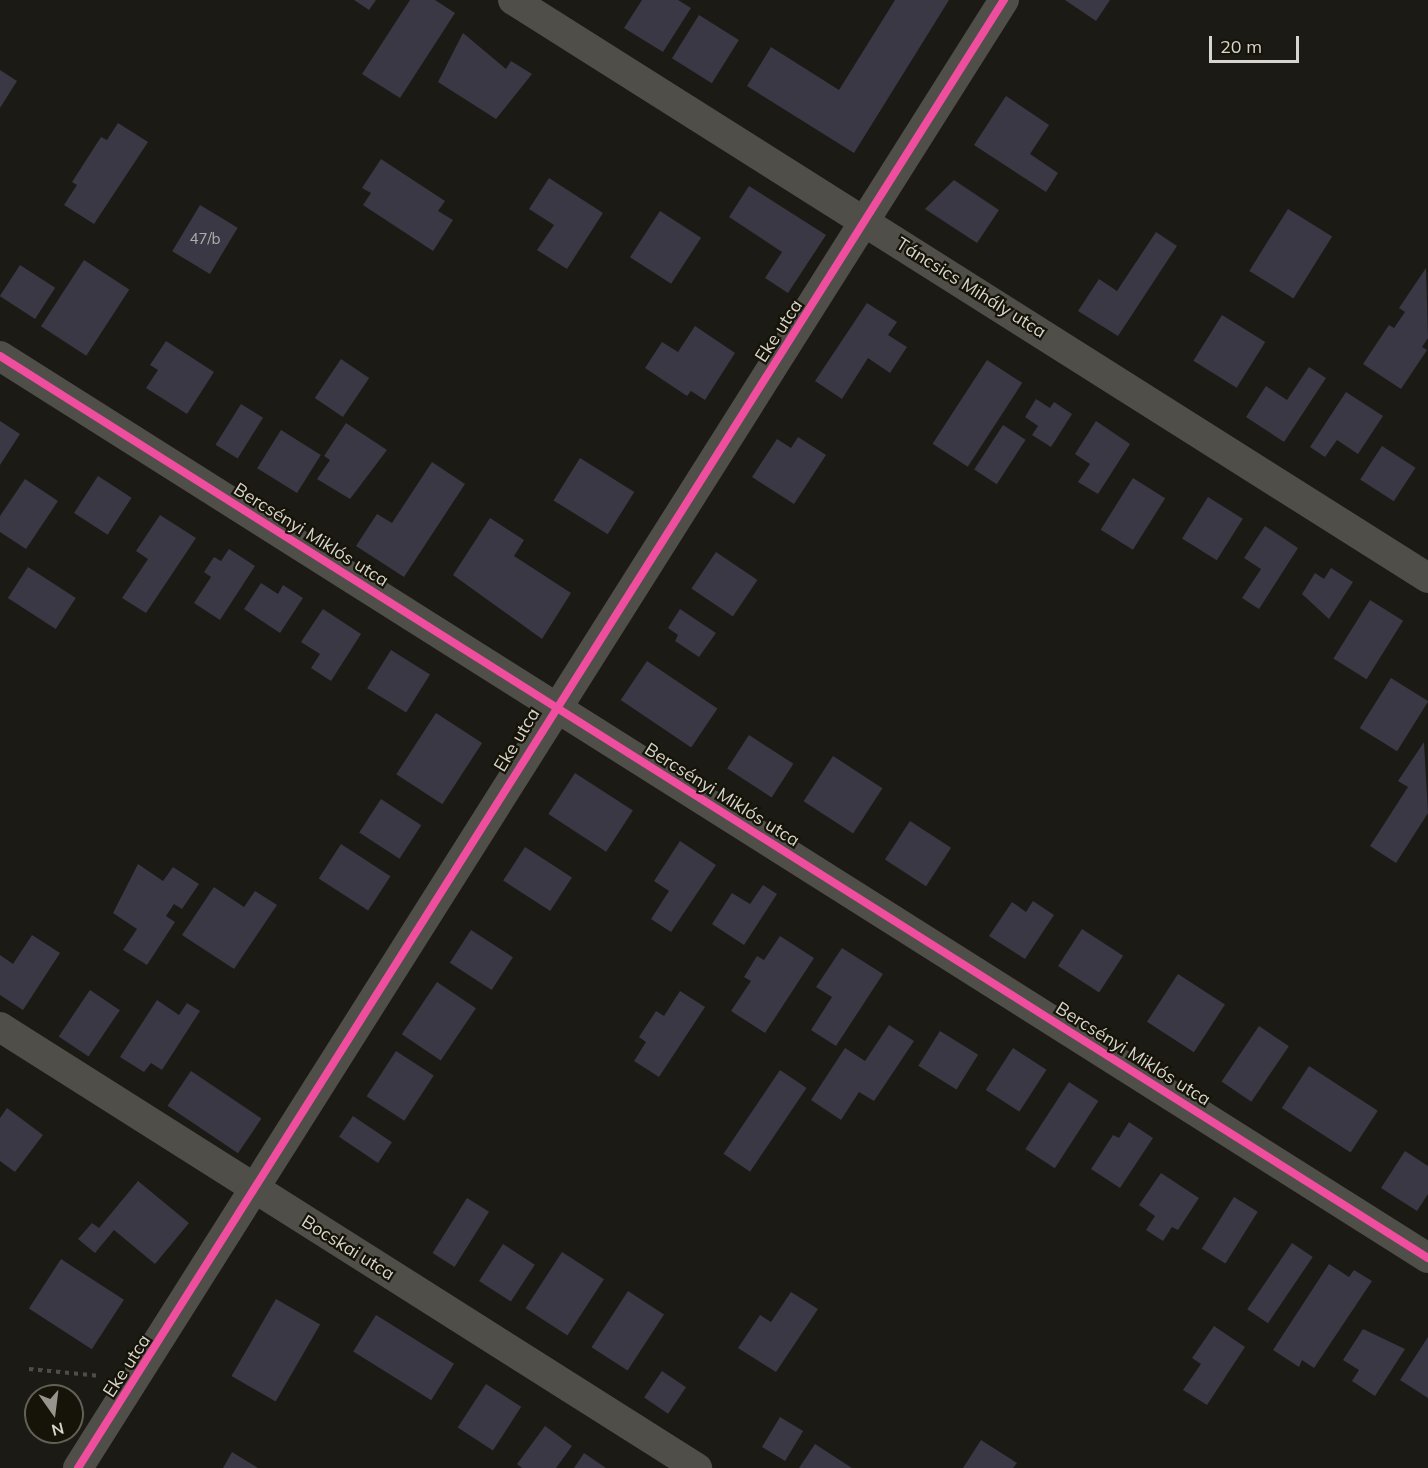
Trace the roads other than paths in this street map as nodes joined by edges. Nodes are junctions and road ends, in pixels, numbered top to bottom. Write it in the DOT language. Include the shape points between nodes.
graph roads {
  1 [pos="513,0"];
  2 [pos="1004,0"];
  3 [pos="867,222"];
  4 [pos="0,356"];
  5 [pos="1428,578"];
  6 [pos="554,707"];
  7 [pos="0,1027"];
  8 [pos="258,1191"];
  9 [pos="1428,1258"];
  10 [pos="78,1468"];
  11 [pos="697,1468"];
  1 -- 3 [label="street, Táncsics Mihály utca"];
  2 -- 3 [label="street, Eke utca"];
  3 -- 5 [label="street, Táncsics Mihály utca"];
  3 -- 6 [label="street, Eke utca"];
  4 -- 6 [label="street, Bercsényi Miklós utca"];
  6 -- 8 [label="street, Eke utca"];
  6 -- 9 [label="street, Bercsényi Miklós utca"];
  7 -- 8 [label="street, Bocskai utca"];
  8 -- 10 [label="street, Eke utca"];
  8 -- 11 [label="street, Bocskai utca"];
}
